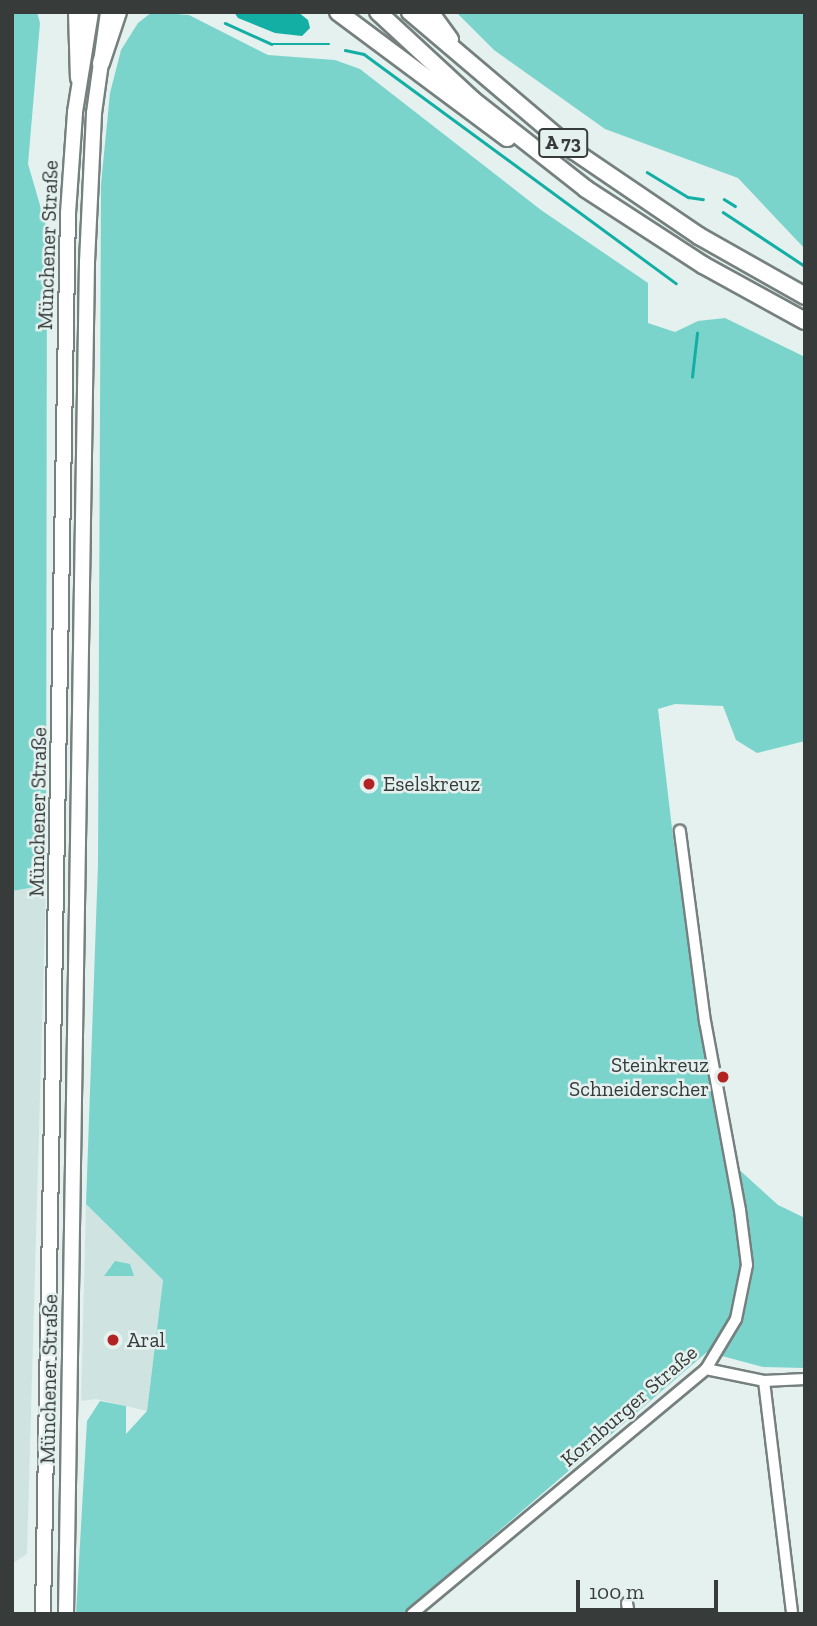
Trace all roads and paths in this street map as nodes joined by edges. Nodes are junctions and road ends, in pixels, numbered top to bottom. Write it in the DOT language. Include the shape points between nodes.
graph roads {
  1 [pos="77,12"];
  2 [pos="91,12"];
  3 [pos="108,12"];
  4 [pos="118,12"];
  5 [pos="338,12"];
  6 [pos="378,12"];
  7 [pos="410,12"];
  8 [pos="429,12"];
  9 [pos="101,63"];
  10 [pos="470,68"];
  11 [pos="79,78"];
  12 [pos="556,166"];
  13 [pos="805,296"];
  14 [pos="805,321"];
  15 [pos="680,831"];
  16 [pos="706,1369"];
  17 [pos="805,1379"];
  18 [pos="764,1381"];
  19 [pos="43,1614"];
  20 [pos="66,1614"];
  21 [pos="412,1614"];
  22 [pos="792,1614"];
  1 -- 11 [label="highway"];
  2 -- 11 [label="main road, Münchener Straße"];
  3 -- 9 [label="main road, Münchener Straße"];
  4 -- 9 [label="highway"];
  5 -- 12 [label="highway" via="487,127"];
  6 -- 12 [label="highway, A 73" via="463,91"];
  7 -- 10 [label="highway, A 73"];
  8 -- 10 [label="highway"];
  9 -- 20 [label="main road, Münchener Straße" via="90,161 86,262"];
  10 -- 13 [label="highway, A 73" via="573,151 705,240"];
  11 -- 19 [label="main road, Münchener Straße" via="68,226"];
  12 -- 14 [label="highway, A 73" via="697,262"];
  15 -- 16 [label="street, Kornburger Straße" via="705,1023 747,1265 736,1319"];
  16 -- 18 [label="street"];
  16 -- 21 [label="street, Kornburger Straße"];
  17 -- 18 [label="street"];
  18 -- 22 [label="street"];
}
